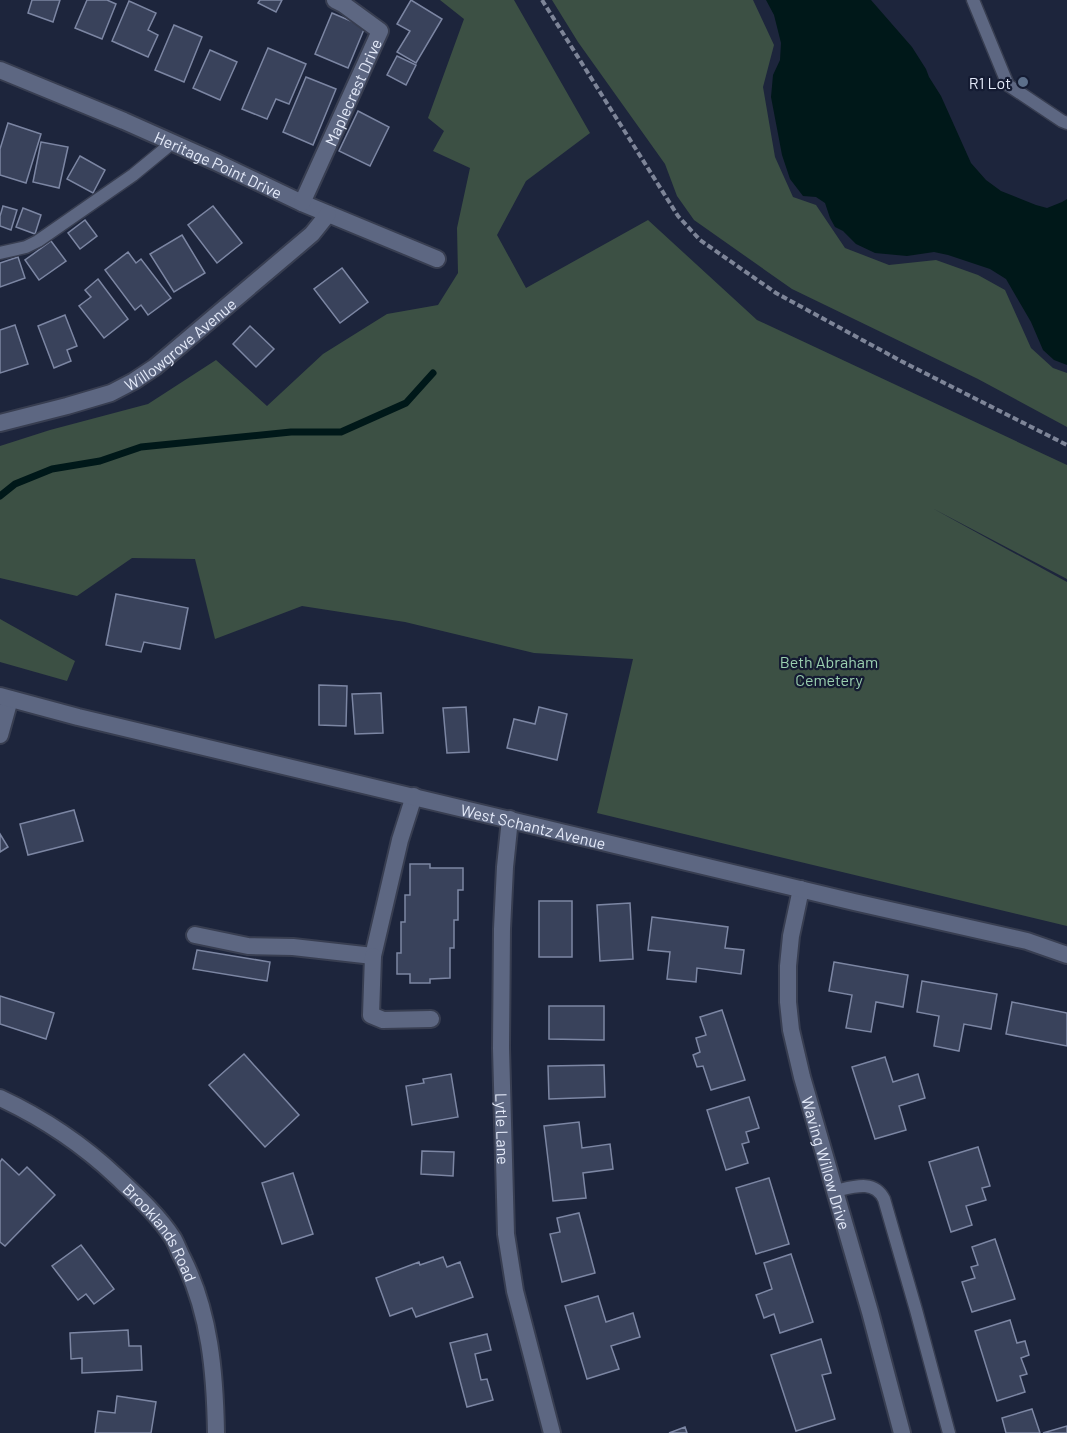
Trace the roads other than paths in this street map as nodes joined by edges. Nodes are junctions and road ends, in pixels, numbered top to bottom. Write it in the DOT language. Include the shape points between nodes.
graph roads {
  1 [pos="335,0"];
  2 [pos="973,0"];
  3 [pos="0,70"];
  4 [pos="1067,123"];
  5 [pos="172,142"];
  6 [pos="302,203"];
  7 [pos="328,214"];
  8 [pos="0,253"];
  9 [pos="438,260"];
  10 [pos="0,423"];
  11 [pos="5,698"];
  12 [pos="0,735"];
  13 [pos="414,796"];
  14 [pos="510,819"];
  15 [pos="801,889"];
  16 [pos="195,935"];
  17 [pos="1067,955"];
  18 [pos="373,956"];
  19 [pos="431,1019"];
  20 [pos="0,1098"];
  21 [pos="835,1191"];
  22 [pos="216,1433"];
  23 [pos="552,1433"];
  24 [pos="902,1433"];
  25 [pos="950,1433"];
  1 -- 6 [label="street, Maplecrest Drive" via="380,31"];
  2 -- 4 [label="lane" via="1008,85"];
  3 -- 5 [label="street, Heritage Point Drive"];
  5 -- 6 [label="street, Heritage Point Drive"];
  5 -- 8 [label="lane" via="133,175 38,241"];
  6 -- 7 [label="street, Heritage Point Drive"];
  7 -- 9 [label="street, Heritage Point Drive"];
  7 -- 10 [label="street, Willowgrove Avenue" via="312,234 134,381 111,393"];
  11 -- 12 [label="street"];
  11 -- 13 [label="street, West Schantz Avenue"];
  13 -- 14 [label="street, West Schantz Avenue"];
  13 -- 18 [label="street"];
  14 -- 15 [label="street, West Schantz Avenue"];
  14 -- 23 [label="street, Lytle Lane" via="502,928 506,1234 515,1291"];
  15 -- 17 [label="street, West Schantz Avenue" via="1027,941"];
  15 -- 21 [label="street, Waving Willow Drive" via="788,966 791,1030"];
  16 -- 18 [label="street" via="248,946"];
  18 -- 19 [label="street" via="371,1015 383,1020"];
  20 -- 22 [label="street, Brooklands Road" via="71,1138 147,1205 173,1239 192,1277 203,1312 212,1355"];
  21 -- 24 [label="street, Waving Willow Drive"];
  21 -- 25 [label="lane" via="871,1186 884,1200"];
}
